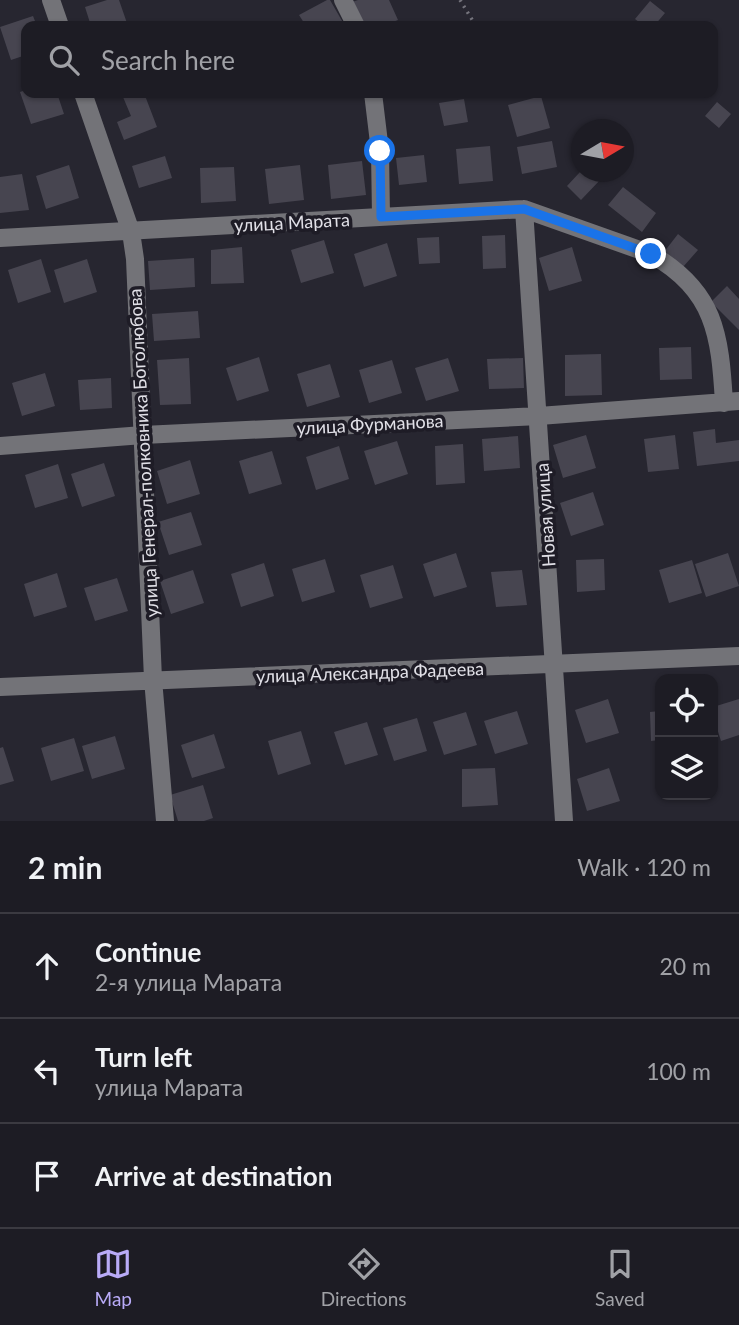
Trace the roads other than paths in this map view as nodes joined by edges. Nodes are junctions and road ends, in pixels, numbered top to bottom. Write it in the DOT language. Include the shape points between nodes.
graph roads {
  1 [pos="51,0"];
  2 [pos="343,0"];
  3 [pos="58,21"];
  4 [pos="354,21"];
  5 [pos="85,98"];
  6 [pos="374,98"];
  7 [pos="524,209"];
  8 [pos="381,217"];
  9 [pos="131,232"];
  10 [pos="0,238"];
  11 [pos="732,402"];
  12 [pos="539,416"];
  13 [pos="143,435"];
  14 [pos="0,446"];
  15 [pos="739,656"];
  16 [pos="555,665"];
  17 [pos="153,679"];
  18 [pos="0,687"];
  19 [pos="165,821"];
  20 [pos="564,821"];
  1 -- 3 [label="street"];
  2 -- 4 [label="street"];
  5 -- 9 [label="street, улица Генерал-полковника Боголюбова"];
  6 -- 8 [label="street"];
  7 -- 8 [label="street, улица Марата"];
  7 -- 11 [label="street, улица Марата" via="651,254 698,291 712,319"];
  7 -- 12 [label="street, Новая улица"];
  8 -- 9 [label="street, улица Марата"];
  9 -- 10 [label="street, улица Марата"];
  9 -- 13 [label="street, улица Генерал-полковника Боголюбова"];
  11 -- 12 [label="street, улица Фурманова"];
  12 -- 13 [label="street, улица Фурманова"];
  12 -- 16 [label="street, Новая улица"];
  13 -- 14 [label="street, улица Фурманова"];
  13 -- 17 [label="street, улица Генерал-полковника Боголюбова"];
  15 -- 16 [label="street, улица Александра Фадеева"];
  16 -- 17 [label="street, улица Александра Фадеева"];
  16 -- 20 [label="street, Новая улица"];
  17 -- 18 [label="street, улица Александра Фадеева"];
  17 -- 19 [label="street, улица Генерал-полковника Боголюбова"];
}
